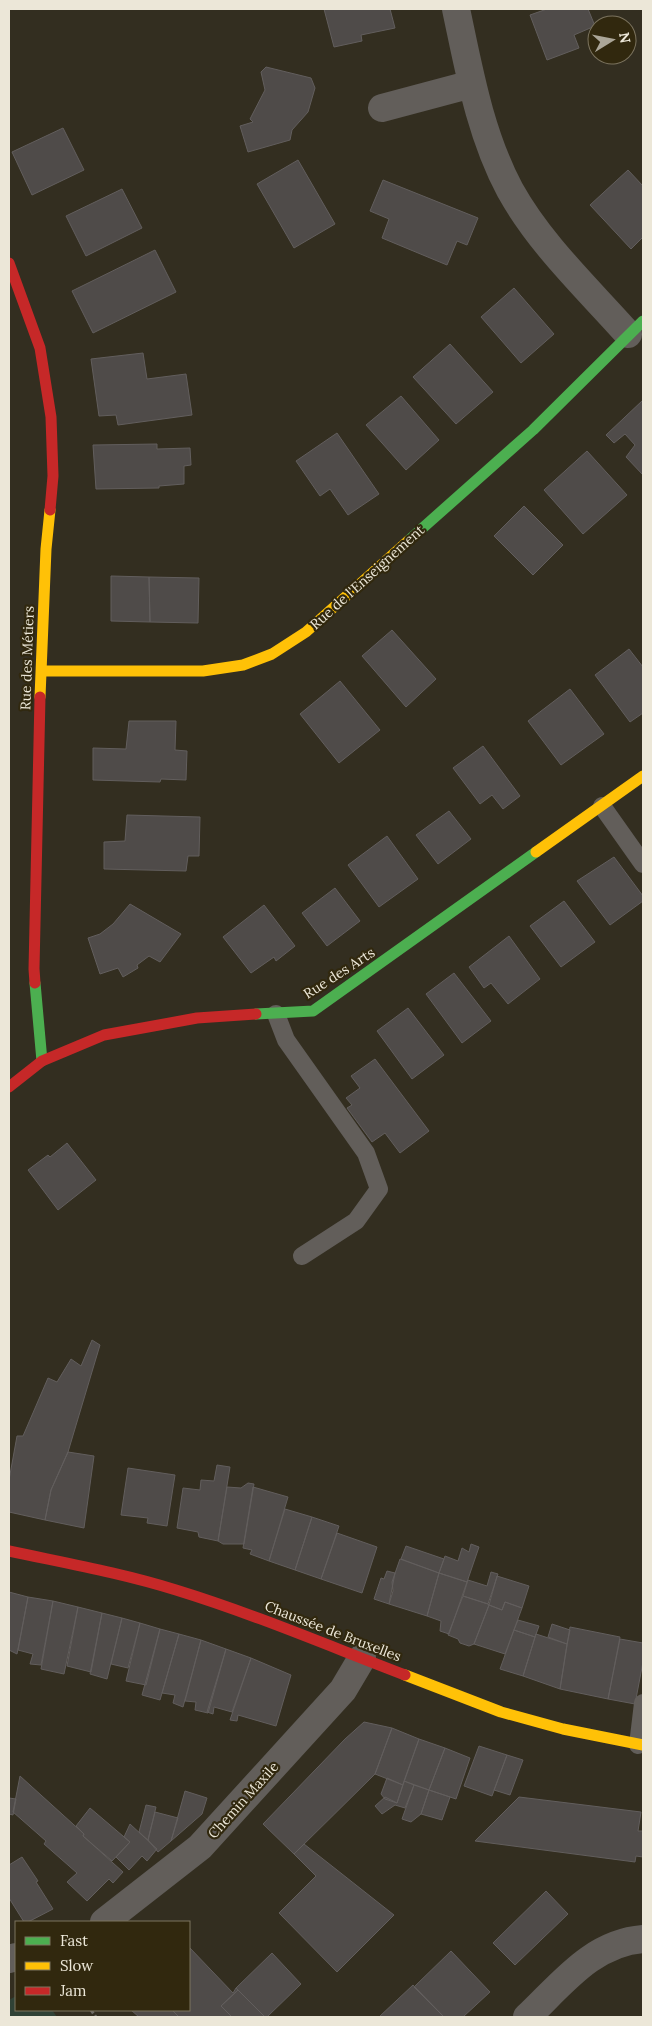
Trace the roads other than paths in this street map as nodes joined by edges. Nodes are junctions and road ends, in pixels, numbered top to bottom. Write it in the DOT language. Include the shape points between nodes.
graph roads {
  1 [pos="456,9"];
  2 [pos="472,84"];
  3 [pos="382,108"];
  4 [pos="9,264"];
  5 [pos="636,328"];
  6 [pos="41,671"];
  7 [pos="643,776"];
  8 [pos="602,806"];
  9 [pos="643,864"];
  10 [pos="276,1014"];
  11 [pos="42,1060"];
  12 [pos="9,1087"];
  13 [pos="302,1256"];
  14 [pos="9,1551"];
  15 [pos="362,1658"];
  16 [pos="643,1703"];
  17 [pos="640,1745"];
  18 [pos="105,1921"];
  19 [pos="643,1938"];
  20 [pos="528,2017"];
  1 -- 2 [label="street, Rue de l'Enseignement"];
  2 -- 3 [label="street"];
  2 -- 5 [label="street, Rue de l'Enseignement" via="486,135 510,189 536,230"];
  4 -- 6 [label="street, Rue des Métiers" via="40,348 51,417 53,476 46,549"];
  5 -- 6 [label="street, Rue de l'Enseignement" via="533,430 306,632 272,654 243,665 203,671"];
  6 -- 11 [label="street, Rue des Métiers" via="34,969"];
  7 -- 8 [label="street, Rue des Arts"];
  8 -- 9 [label="lane"];
  8 -- 10 [label="street, Rue des Arts" via="313,1012"];
  10 -- 11 [label="street, Rue des Arts" via="197,1018 104,1035"];
  10 -- 13 [label="lane" via="286,1040 366,1153 380,1189 356,1220"];
  11 -- 12 [label="street, Rue des Arts"];
  14 -- 15 [label="street, Chaussée de Bruxelles" via="174,1589"];
  15 -- 17 [label="street, Chaussée de Bruxelles" via="501,1712"];
  15 -- 18 [label="street, Chemin Maxile" via="343,1690 200,1847"];
  16 -- 17 [label="lane"];
  19 -- 20 [label="street" via="626,1940 589,1958"];
}
